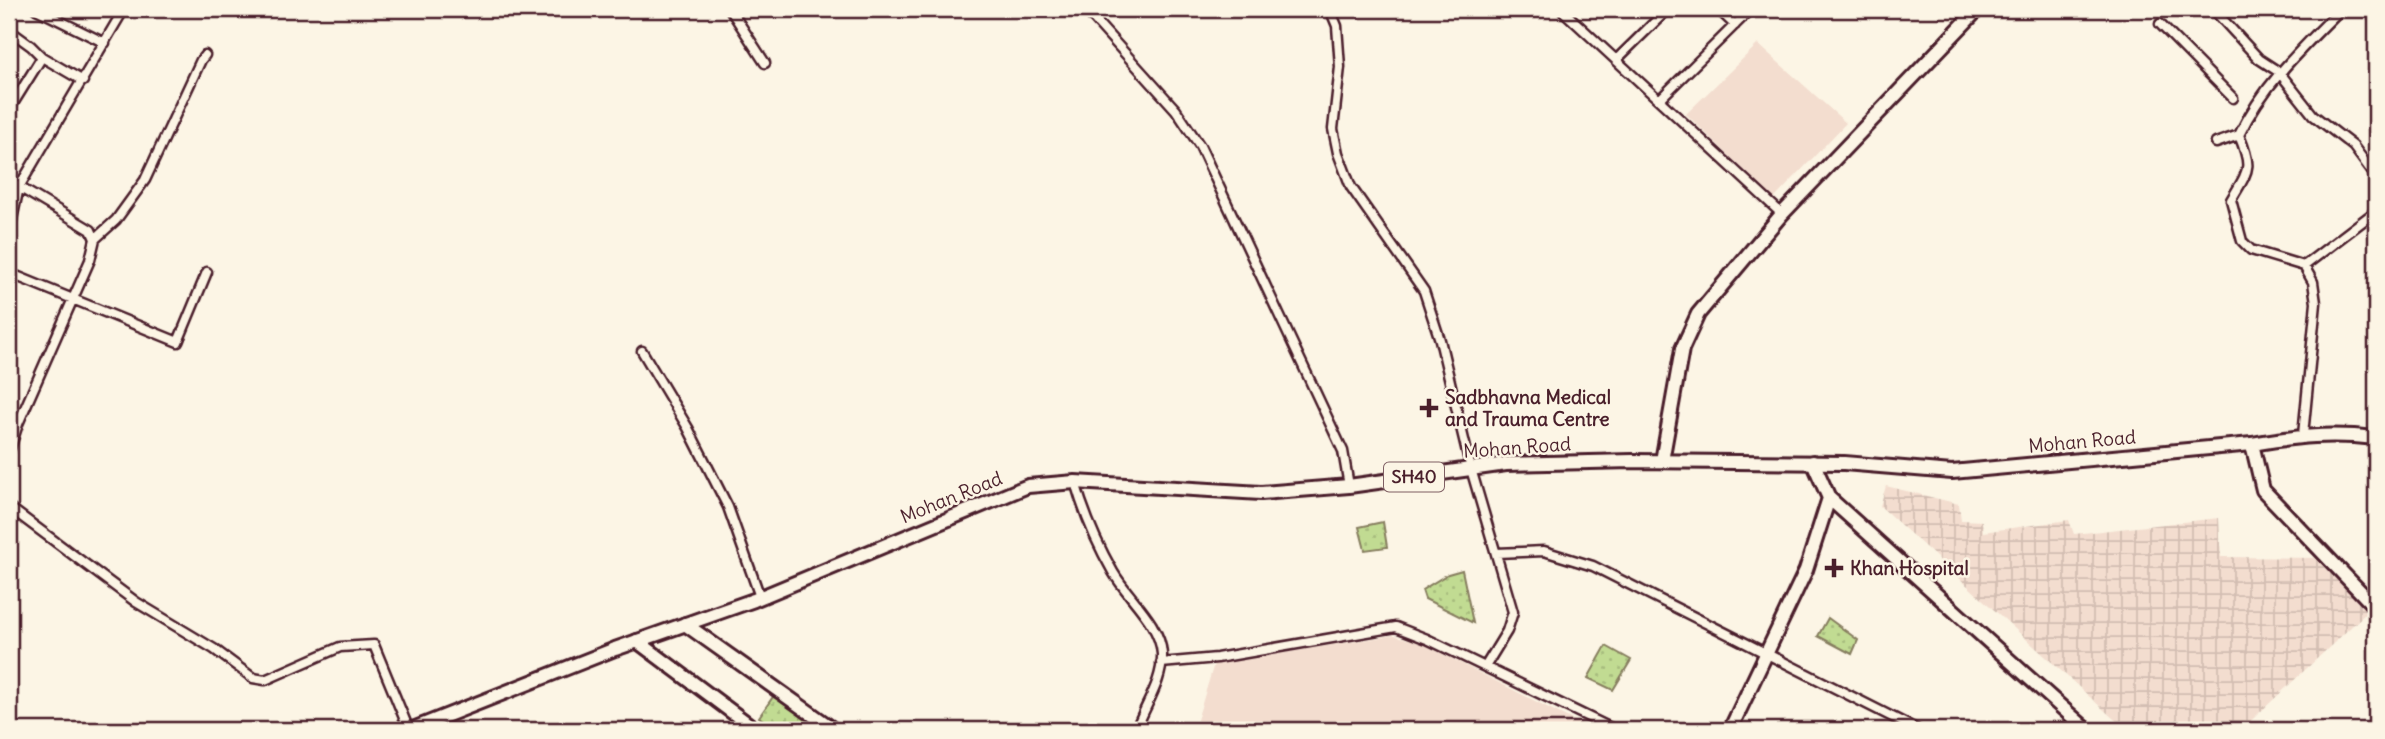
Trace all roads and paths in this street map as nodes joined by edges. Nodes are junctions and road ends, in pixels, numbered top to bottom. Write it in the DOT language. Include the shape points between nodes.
graph roads {
  1 [pos="36,9"];
  2 [pos="124,9"];
  3 [pos="730,9"];
  4 [pos="1085,9"];
  5 [pos="1331,9"];
  6 [pos="1561,9"];
  7 [pos="1668,9"];
  8 [pos="1718,9"];
  9 [pos="1751,9"];
  10 [pos="1978,9"];
  11 [pos="2213,9"];
  12 [pos="2341,9"];
  13 [pos="2160,24"];
  14 [pos="1735,25"];
  15 [pos="9,30"];
  16 [pos="105,43"];
  17 [pos="205,55"];
  18 [pos="42,57"];
  19 [pos="1616,60"];
  20 [pos="765,63"];
  21 [pos="2279,72"];
  22 [pos="83,81"];
  23 [pos="2233,98"];
  24 [pos="1659,100"];
  25 [pos="9,110"];
  26 [pos="2239,135"];
  27 [pos="2216,143"];
  28 [pos="2376,177"];
  29 [pos="9,181"];
  30 [pos="19,187"];
  31 [pos="2376,211"];
  32 [pos="1782,214"];
  33 [pos="9,234"];
  34 [pos="95,239"];
  35 [pos="2304,266"];
  36 [pos="207,272"];
  37 [pos="9,273"];
  38 [pos="73,300"];
  39 [pos="642,351"];
  40 [pos="2303,435"];
  41 [pos="2376,438"];
  42 [pos="2252,444"];
  43 [pos="9,452"];
  44 [pos="1662,461"];
  45 [pos="1813,462"];
  46 [pos="1471,469"];
  47 [pos="1075,482"];
  48 [pos="1349,486"];
  49 [pos="1829,498"];
  50 [pos="9,508"];
  51 [pos="1496,552"];
  52 [pos="760,597"];
  53 [pos="2376,608"];
  54 [pos="685,624"];
  55 [pos="637,641"];
  56 [pos="1767,654"];
  57 [pos="1161,663"];
  58 [pos="1485,667"];
  59 [pos="1595,726"];
  60 [pos="409,730"];
  61 [pos="756,730"];
  62 [pos="834,730"];
  63 [pos="1136,730"];
  64 [pos="1615,730"];
  65 [pos="1730,730"];
  66 [pos="1919,730"];
  67 [pos="2087,730"];
  1 -- 16 [label="street"];
  2 -- 16 [label="street"];
  3 -- 20 [label="street"];
  4 -- 48 [label="street" via="1176,110 1200,146 1343,451"];
  5 -- 46 [label="street" via="1340,67 1334,129 1338,153 1351,187 1424,290"];
  6 -- 19 [label="street"];
  7 -- 19 [label="street"];
  8 -- 14 [label="street"];
  9 -- 14 [label="street"];
  10 -- 32 [label="main road"];
  11 -- 21 [label="street" via="2259,59"];
  12 -- 21 [label="street"];
  13 -- 23 [label="street"];
  14 -- 24 [label="street"];
  15 -- 18 [label="street"];
  16 -- 22 [label="street"];
  17 -- 34 [label="street" via="145,180"];
  18 -- 22 [label="street"];
  18 -- 25 [label="street"];
  19 -- 24 [label="street"];
  21 -- 26 [label="street"];
  21 -- 28 [label="street" via="2313,115 2353,146"];
  22 -- 30 [label="street"];
  24 -- 32 [label="street"];
  26 -- 27 [label="street"];
  26 -- 35 [label="street" via="2249,169 2231,200 2242,241 2251,250"];
  29 -- 30 [label="street"];
  30 -- 33 [label="street"];
  30 -- 34 [label="street" via="91,230"];
  31 -- 35 [label="street"];
  32 -- 44 [label="main road" via="1698,314 1682,349"];
  34 -- 38 [label="street"];
  35 -- 40 [label="street" via="2313,282 2316,303"];
  36 -- 38 [label="street" via="178,342"];
  37 -- 38 [label="street"];
  38 -- 43 [label="street"];
  39 -- 52 [label="street" via="728,507"];
  40 -- 41 [label="main road, Mohan Road"];
  40 -- 42 [label="main road, Mohan Road"];
  42 -- 45 [label="main road, Mohan Road / SH40" via="1952,472"];
  42 -- 53 [label="main road" via="2263,490"];
  44 -- 45 [label="main road, Mohan Road / SH40"];
  44 -- 46 [label="main road, Mohan Road / SH40" via="1506,464"];
  45 -- 49 [label="main road"];
  46 -- 48 [label="main road, Mohan Road / SH40"];
  46 -- 51 [label="street"];
  47 -- 48 [label="main road, Mohan Road / SH40" via="1261,493"];
  47 -- 52 [label="main road, Mohan Road / SH40" via="1028,486"];
  47 -- 57 [label="street" via="1113,572 1159,637"];
  49 -- 56 [label="main road" via="1806,570"];
  49 -- 67 [label="main road"];
  50 -- 60 [label="street" via="136,602 253,678 265,680 340,647 373,645"];
  51 -- 56 [label="street" via="1544,551 1593,566"];
  51 -- 58 [label="street" via="1513,612"];
  52 -- 54 [label="main road, Mohan Road / SH40"];
  54 -- 55 [label="main road, Mohan Road / SH40"];
  54 -- 62 [label="main road"];
  55 -- 60 [label="main road, Mohan Road / SH40"];
  55 -- 61 [label="main road"];
  56 -- 65 [label="main road"];
  56 -- 66 [label="street"];
  57 -- 58 [label="street" via="1217,658 1396,627"];
  57 -- 63 [label="street"];
  58 -- 59 [label="street"];
  59 -- 64 [label="street"];
}
